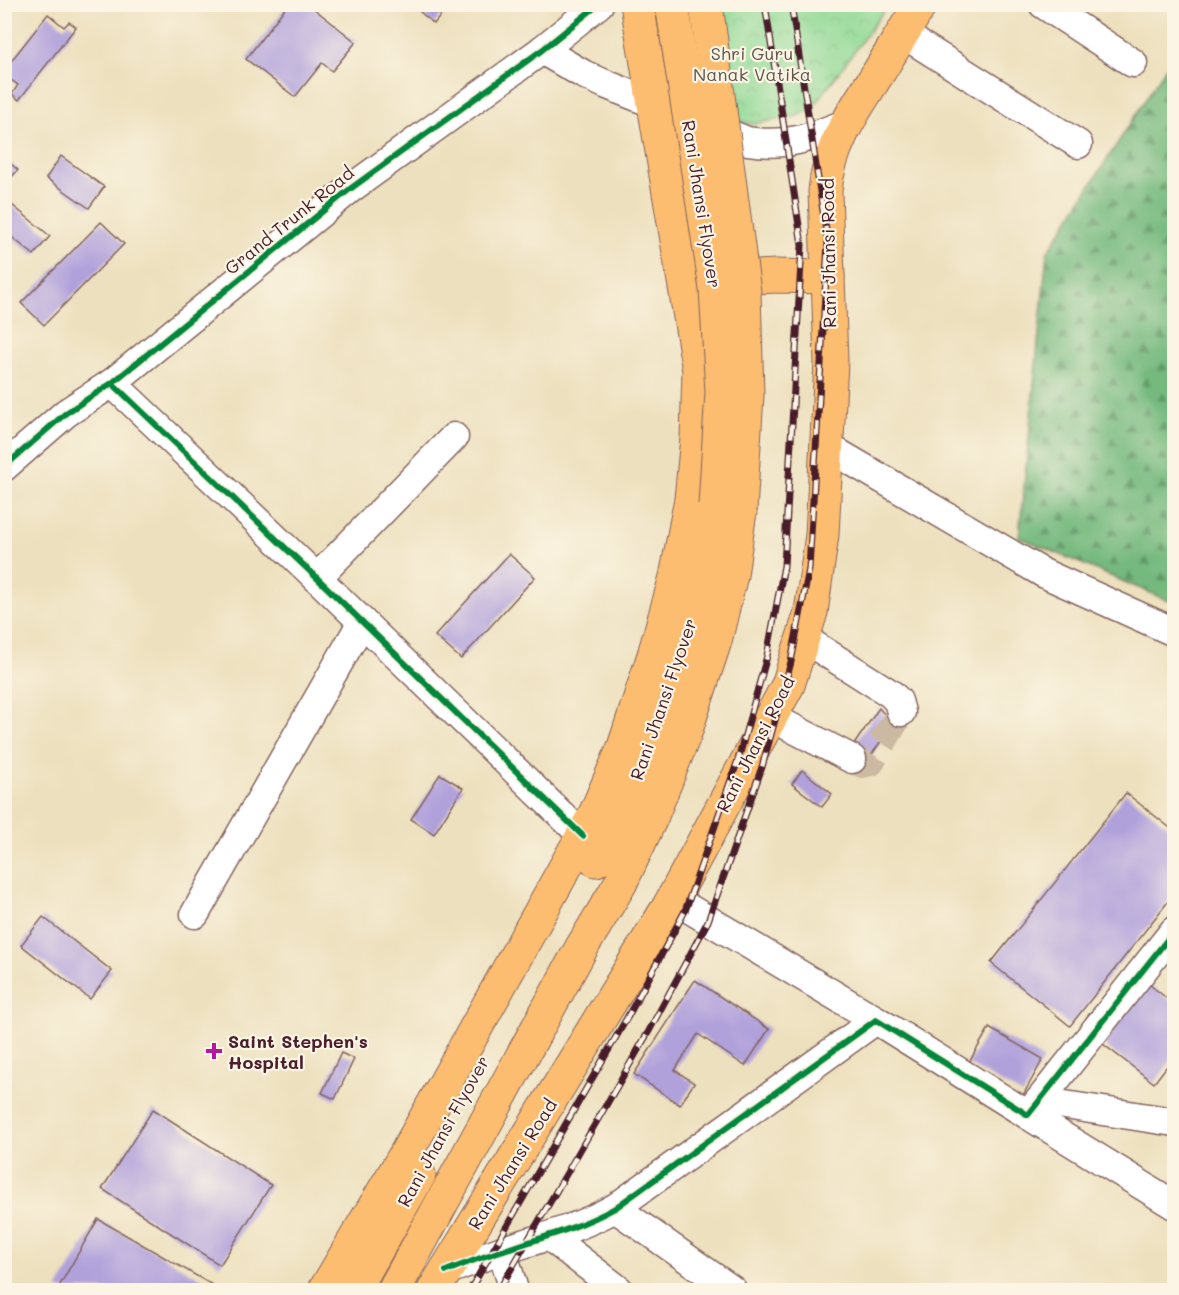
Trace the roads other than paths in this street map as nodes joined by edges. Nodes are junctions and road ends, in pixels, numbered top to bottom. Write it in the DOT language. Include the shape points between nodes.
graph roads {
  1 [pos="637,4"];
  2 [pos="672,4"];
  3 [pos="706,4"];
  4 [pos="921,4"];
  5 [pos="1043,4"];
  6 [pos="598,5"];
  7 [pos="903,34"];
  8 [pos="542,50"];
  9 [pos="1133,63"];
  10 [pos="654,105"];
  11 [pos="847,123"];
  12 [pos="1078,144"];
  13 [pos="828,278"];
  14 [pos="683,280"];
  15 [pos="112,383"];
  16 [pos="454,437"];
  17 [pos="826,446"];
  18 [pos="4,467"];
  19 [pos="317,578"];
  20 [pos="362,622"];
  21 [pos="1174,632"];
  22 [pos="803,638"];
  23 [pos="901,712"];
  24 [pos="771,717"];
  25 [pos="852,759"];
  26 [pos="583,836"];
  27 [pos="674,898"];
  28 [pos="195,914"];
  29 [pos="1174,931"];
  30 [pos="876,1020"];
  31 [pos="1034,1108"];
  32 [pos="1174,1122"];
  33 [pos="1174,1205"];
  34 [pos="615,1208"];
  35 [pos="549,1237"];
  36 [pos="502,1250"];
  37 [pos="440,1281"];
  38 [pos="325,1290"];
  39 [pos="354,1290"];
  40 [pos="394,1290"];
  41 [pos="514,1290"];
  42 [pos="619,1290"];
  43 [pos="732,1290"];
  1 -- 10 [label="main road"];
  2 -- 39 [label="main road, Rani Jhansi Flyover, bridge" via="716,289 722,392 715,505 689,633 625,807"];
  3 -- 40 [label="main road, Rani Jhansi Flyover, bridge" via="744,292 747,394 741,511 715,641 685,733 620,884"];
  4 -- 7 [label="main road, Rani Jhansi Road"];
  5 -- 9 [label="street"];
  6 -- 8 [label="street, Grand Trunk Road"];
  7 -- 11 [label="main road, Rani Jhansi Road"];
  7 -- 12 [label="street"];
  8 -- 10 [label="street" via="583,74"];
  8 -- 15 [label="street, Grand Trunk Road" via="350,189"];
  10 -- 11 [label="street" via="747,141 768,144 806,140"];
  10 -- 14 [label="main road"];
  11 -- 13 [label="main road, Rani Jhansi Road" via="826,170"];
  13 -- 14 [label="main road"];
  13 -- 17 [label="main road, Rani Jhansi Road" via="831,362"];
  14 -- 26 [label="main road" via="699,370 691,499 654,655 624,747"];
  15 -- 18 [label="street, Grand Trunk Road" via="66,413"];
  15 -- 19 [label="street"];
  16 -- 19 [label="street"];
  17 -- 21 [label="street" via="1043,573"];
  17 -- 22 [label="main road, Rani Jhansi Road" via="822,536 811,612"];
  19 -- 20 [label="street"];
  20 -- 26 [label="street"];
  20 -- 28 [label="street"];
  22 -- 23 [label="street" via="891,694"];
  22 -- 24 [label="main road, Rani Jhansi Road" via="788,685"];
  24 -- 25 [label="street"];
  24 -- 27 [label="main road, Rani Jhansi Road"];
  26 -- 38 [label="main road"];
  27 -- 30 [label="street"];
  27 -- 37 [label="main road, Rani Jhansi Road"];
  29 -- 31 [label="street"];
  30 -- 31 [label="street"];
  30 -- 34 [label="street"];
  31 -- 32 [label="street"];
  31 -- 33 [label="street"];
  34 -- 35 [label="street"];
  34 -- 43 [label="street"];
  35 -- 36 [label="street"];
  35 -- 42 [label="street"];
  36 -- 37 [label="street"];
  36 -- 41 [label="street"];
}
